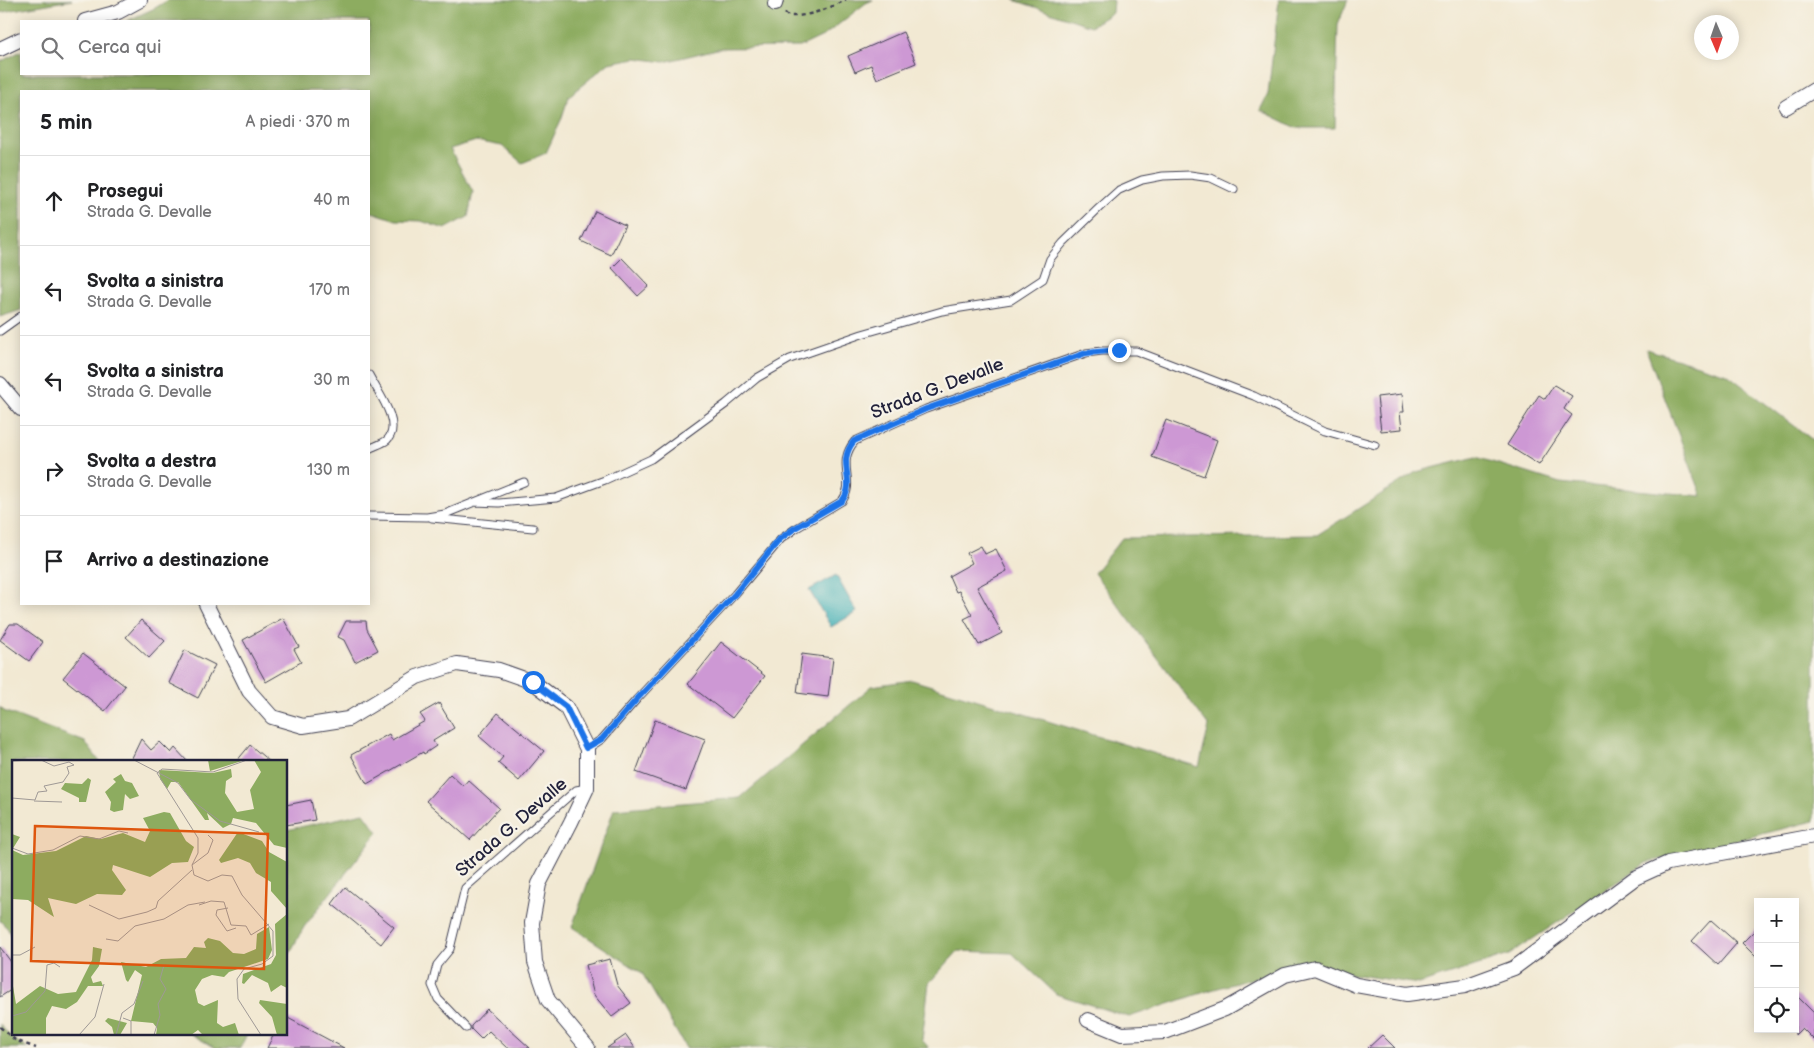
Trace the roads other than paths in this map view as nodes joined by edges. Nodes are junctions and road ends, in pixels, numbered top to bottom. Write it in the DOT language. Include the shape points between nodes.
graph roads {
  1 [pos="140,0"];
  2 [pos="89,20"];
  3 [pos="20,39"];
  4 [pos="0,49"];
  5 [pos="1814,90"];
  6 [pos="1786,107"];
  7 [pos="1234,189"];
  8 [pos="20,317"];
  9 [pos="0,331"];
  10 [pos="370,377"];
  11 [pos="0,384"];
  12 [pos="20,408"];
  13 [pos="1375,446"];
  14 [pos="370,448"];
  15 [pos="524,482"];
  16 [pos="475,502"];
  17 [pos="370,516"];
  18 [pos="427,517"];
  19 [pos="533,528"];
  20 [pos="206,605"];
  21 [pos="586,748"];
  22 [pos="587,788"];
  23 [pos="1814,836"];
  24 [pos="1088,1020"];
  25 [pos="466,1028"];
  26 [pos="588,1048"];
  1 -- 2 [label="street" via="118,12"];
  3 -- 4 [label="street"];
  5 -- 6 [label="street"];
  7 -- 16 [label="lane" via="1211,178 1163,176 1142,180 1119,190 1099,208 1050,259 1043,278 1011,300 942,311 790,359 757,378 652,459 605,480 556,498"];
  8 -- 9 [label="lane"];
  10 -- 14 [label="lane" via="392,419 387,440"];
  11 -- 12 [label="street"];
  13 -- 21 [label="lane, Strada G. Devalle" via="1325,431 1254,396 1136,351 1086,353 926,409 854,441 846,457 848,487 842,501 780,539 735,594 602,739"];
  15 -- 16 [label="lane"];
  16 -- 18 [label="lane" via="445,514"];
  17 -- 18 [label="lane"];
  18 -- 19 [label="lane"];
  20 -- 21 [label="street, Strada G. Devalle" via="248,691 272,717 302,726 348,719 418,677 457,664 499,670 533,682 566,707"];
  21 -- 22 [label="street, Strada G. Devalle"];
  22 -- 25 [label="lane, Strada G. Devalle" via="576,790 465,888 450,949 437,965 432,986 438,999"];
  22 -- 26 [label="street, Strada G. Devalle" via="539,884 532,923 535,962 548,1000"];
  23 -- 24 [label="street" via="1668,863 1635,878 1514,968 1465,986 1408,994 1356,985 1315,968 1285,975 1224,1009 1165,1032 1122,1034"];
}
